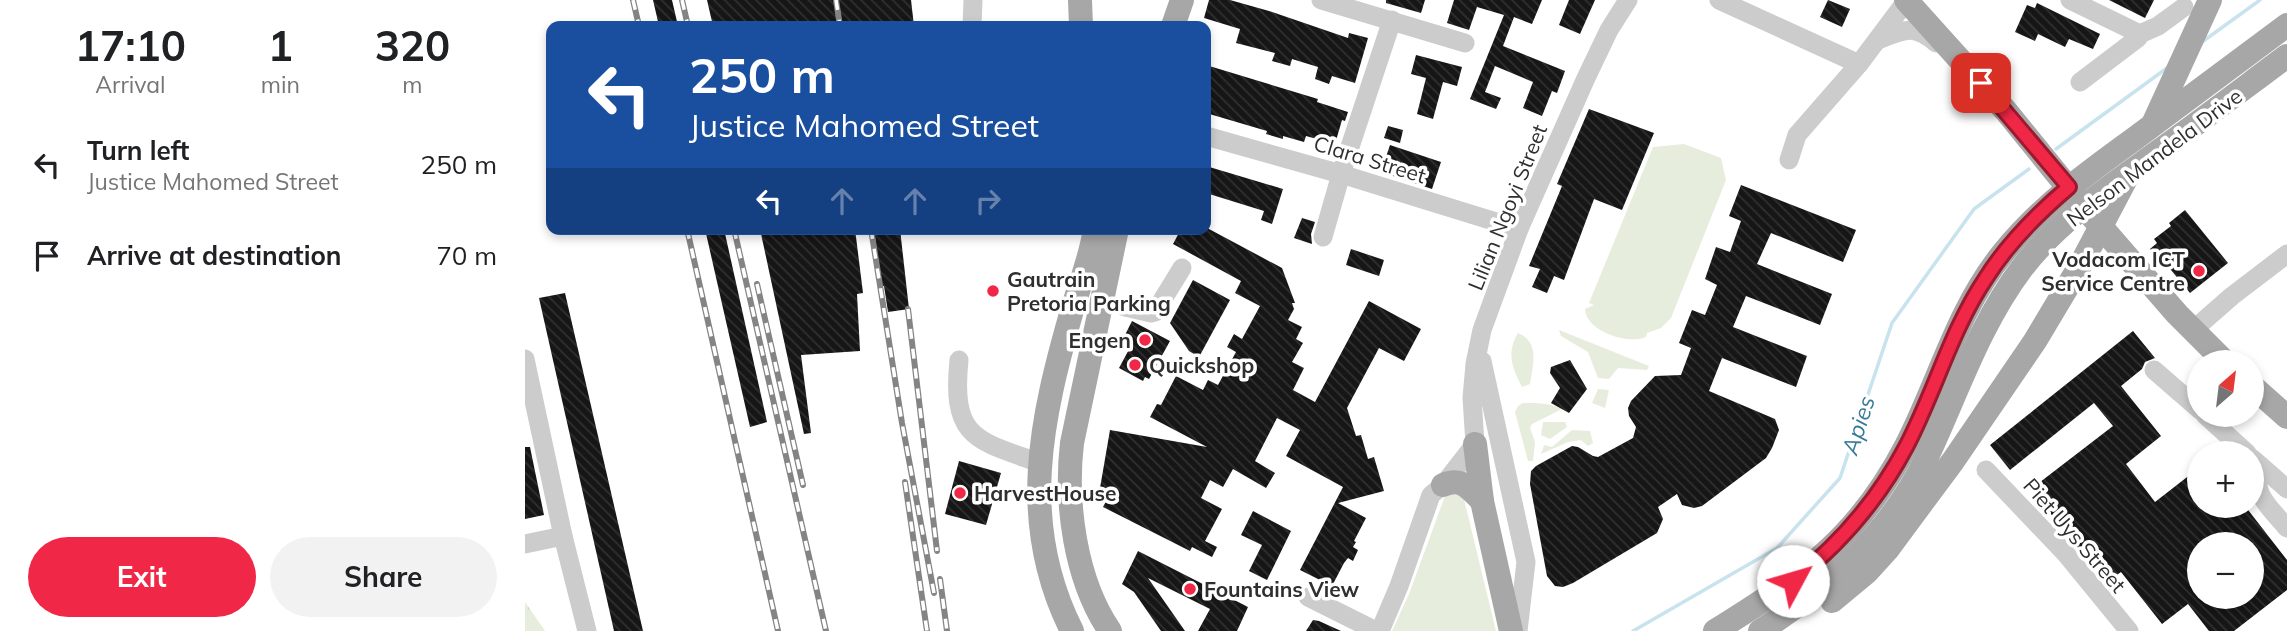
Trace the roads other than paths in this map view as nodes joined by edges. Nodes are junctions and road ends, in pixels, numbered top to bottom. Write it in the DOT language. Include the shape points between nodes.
graph roads {
  1 [pos="972,0"];
  2 [pos="1080,0"];
  3 [pos="1171,0"];
  4 [pos="1182,0"];
  5 [pos="1321,0"];
  6 [pos="1628,0"];
  7 [pos="1719,0"];
  8 [pos="1906,0"];
  9 [pos="2070,0"];
  10 [pos="2210,0"];
  11 [pos="2184,6"];
  12 [pos="1384,11"];
  13 [pos="972,21"];
  14 [pos="1081,21"];
  15 [pos="1170,21"];
  16 [pos="1172,21"];
  17 [pos="2287,25"];
  18 [pos="2140,34"];
  19 [pos="1877,40"];
  20 [pos="1465,43"];
  21 [pos="2287,56"];
  22 [pos="1859,64"];
  23 [pos="2080,82"];
  24 [pos="1981,83"];
  25 [pos="1211,137"];
  26 [pos="1789,160"];
  27 [pos="1341,173"];
  28 [pos="2076,197"];
  29 [pos="1520,229"];
  30 [pos="1109,235"];
  31 [pos="1109,235"];
  32 [pos="1323,237"];
  33 [pos="2287,254"];
  34 [pos="1182,268"];
  35 [pos="1106,281"];
  36 [pos="2192,331"];
  37 [pos="1479,344"];
  38 [pos="2212,350"];
  39 [pos="525,359"];
  40 [pos="2154,370"];
  41 [pos="2265,398"];
  42 [pos="2187,399"];
  43 [pos="973,411"];
  44 [pos="2287,417"];
  45 [pos="2218,427"];
  46 [pos="2234,441"];
  47 [pos="1475,444"];
  48 [pos="1040,467"];
  49 [pos="2264,468"];
  50 [pos="1986,470"];
  51 [pos="1443,485"];
  52 [pos="2287,489"];
  53 [pos="2264,499"];
  54 [pos="1482,501"];
  55 [pos="2287,528"];
  56 [pos="563,536"];
  57 [pos="525,544"];
  58 [pos="1079,559"];
  59 [pos="1308,597"];
  60 [pos="1356,626"];
  61 [pos="2123,628"];
  62 [pos="587,631"];
  63 [pos="1072,631"];
  64 [pos="1085,631"];
  65 [pos="1110,631"];
  66 [pos="1378,631"];
  67 [pos="1511,631"];
  68 [pos="1518,631"];
  69 [pos="1715,631"];
  70 [pos="1760,631"];
  71 [pos="1788,631"];
  1 -- 13 [label="street"];
  2 -- 14 [label="main road"];
  3 -- 15 [label="main road"];
  4 -- 16 [label="main road"];
  5 -- 12 [label="street"];
  6 -- 29 [label="street, Lilian Ngoyi Street" via="1586,78"];
  7 -- 22 [label="street"];
  8 -- 19 [label="street"];
  8 -- 24 [label="main road"];
  9 -- 18 [label="street"];
  10 -- 71 [label="main road" via="2130,173 2035,341 1887,550 1858,580"];
  11 -- 18 [label="street"];
  12 -- 20 [label="street"];
  12 -- 27 [label="street"];
  17 -- 28 [label="main road, Nelson Mandela Drive"];
  18 -- 23 [label="street"];
  19 -- 22 [label="street"];
  19 -- 24 [label="street" via="1906,30 1921,31"];
  21 -- 28 [label="main road, Nelson Mandela Drive"];
  22 -- 26 [label="street" via="1797,135"];
  24 -- 28 [label="main road"];
  25 -- 27 [label="street, Clara Street"];
  27 -- 29 [label="street, Clara Street"];
  27 -- 32 [label="street"];
  28 -- 36 [label="main road"];
  28 -- 69 [label="main road, Nelson Mandela Drive" via="2023,230 1985,279 1957,330 1907,445 1852,527 1793,581"];
  28 -- 70 [label="main road, Nelson Mandela Drive" via="1999,303 1902,502 1839,574"];
  29 -- 37 [label="street, Lilian Ngoyi Street"];
  30 -- 35 [label="main road"];
  31 -- 48 [label="main road" via="1077,333 1055,455"];
  33 -- 36 [label="street"];
  34 -- 35 [label="street" via="1151,313 1126,303"];
  35 -- 58 [label="main road" via="1070,457"];
  36 -- 38 [label="main road"];
  37 -- 47 [label="street, Lilian Ngoyi Street" via="1472,398"];
  37 -- 68 [label="street" via="1526,562"];
  39 -- 56 [label="street"];
  40 -- 42 [label="street"];
  41 -- 44 [label="main road"];
  43 -- 48 [label="street" via="957,354 965,424 990,446"];
  45 -- 46 [label="street"];
  47 -- 51 [label="street"];
  47 -- 54 [label="main road"];
  48 -- 63 [label="main road" via="1043,550 1057,601"];
  49 -- 52 [label="street"];
  50 -- 61 [label="street, Piet Uys Street" via="2044,529"];
  51 -- 54 [label="main road" via="1461,482"];
  51 -- 66 [label="street" via="1427,503 1399,586"];
  53 -- 55 [label="street"];
  54 -- 67 [label="main road"];
  56 -- 57 [label="street"];
  56 -- 62 [label="street"];
  58 -- 64 [label="main road" via="1067,569 1065,583"];
  58 -- 65 [label="main road" via="1084,580"];
  59 -- 60 [label="street"];
  60 -- 66 [label="street"];
}
